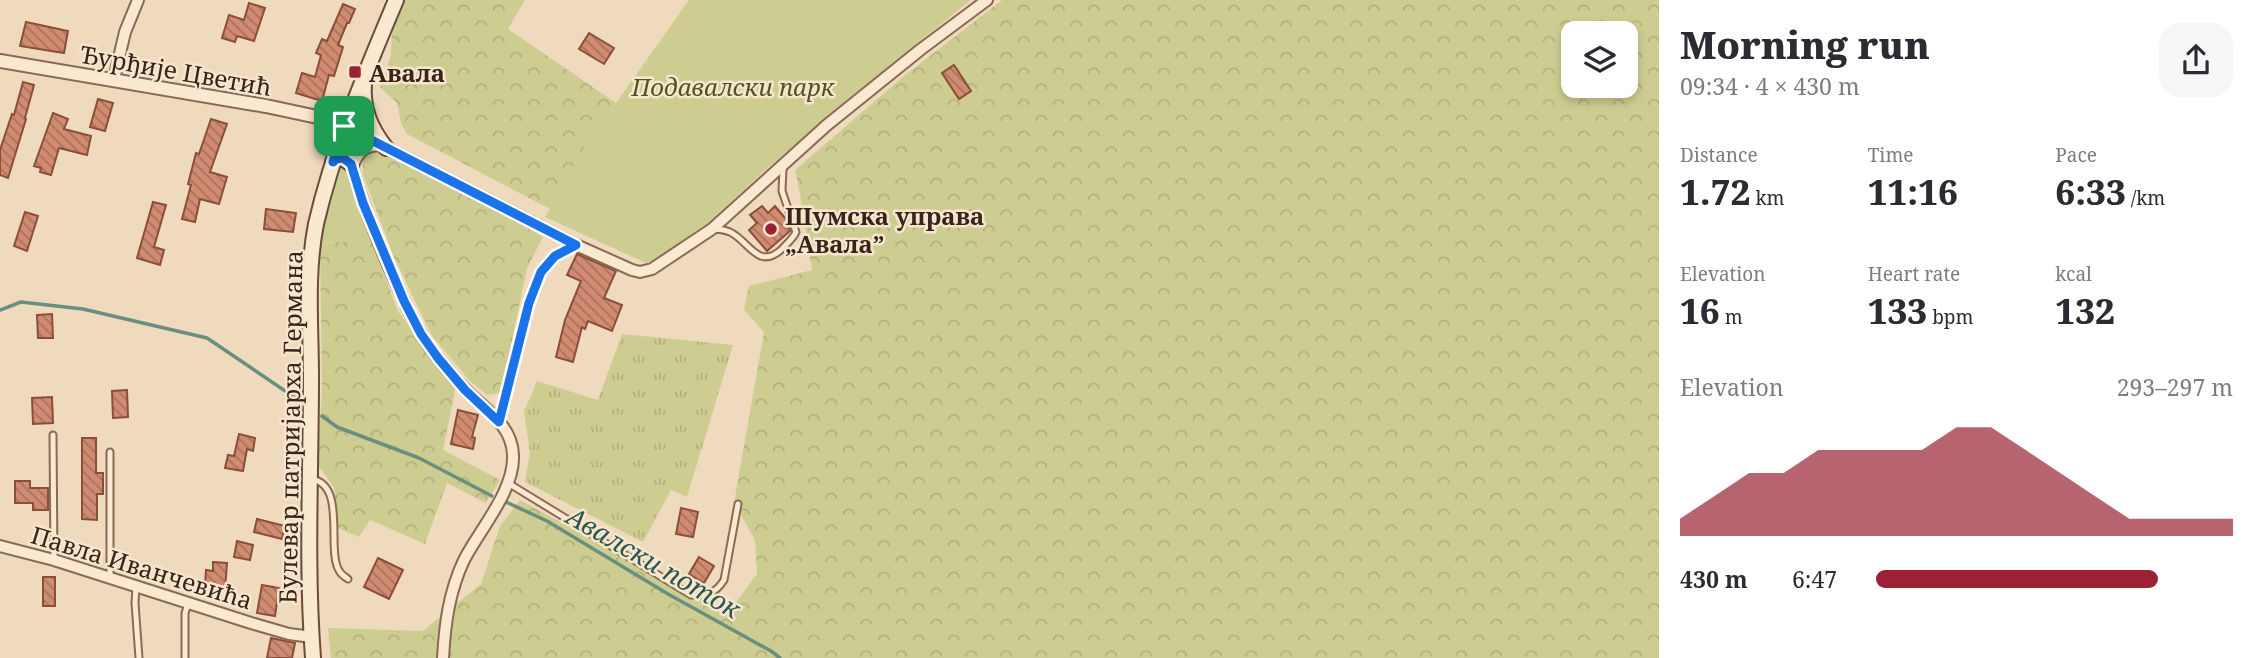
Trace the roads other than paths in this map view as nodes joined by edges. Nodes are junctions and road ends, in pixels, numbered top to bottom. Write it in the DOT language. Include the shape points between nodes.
graph roads {
  1 [pos="138,0"];
  2 [pos="396,0"];
  3 [pos="987,0"];
  4 [pos="0,61"];
  5 [pos="365,75"];
  6 [pos="114,79"];
  7 [pos="344,126"];
  8 [pos="384,146"];
  9 [pos="333,162"];
  10 [pos="783,166"];
  11 [pos="352,167"];
  12 [pos="712,229"];
  13 [pos="576,245"];
  14 [pos="499,422"];
  15 [pos="53,435"];
  16 [pos="110,452"];
  17 [pos="310,479"];
  18 [pos="508,483"];
  19 [pos="738,504"];
  20 [pos="0,546"];
  21 [pos="54,560"];
  22 [pos="110,578"];
  23 [pos="348,579"];
  24 [pos="136,587"];
  25 [pos="188,604"];
  26 [pos="312,636"];
  27 [pos="139,658"];
  28 [pos="185,658"];
  29 [pos="313,658"];
  30 [pos="443,658"];
  1 -- 6 [label="street"];
  2 -- 5 [label="main road, Булевар патријарха Германа"];
  3 -- 10 [label="street" via="827,125"];
  4 -- 6 [label="street, Ђурђије Цветић"];
  5 -- 7 [label="main road, Булевар патријарха Германа"];
  5 -- 8 [label="main road" via="366,113"];
  6 -- 7 [label="street, Ђурђије Цветић" via="266,106"];
  7 -- 8 [label="street"];
  7 -- 9 [label="main road, Булевар патријарха Германа"];
  7 -- 11 [label="street"];
  8 -- 11 [label="street" via="361,150"];
  8 -- 13 [label="street"];
  9 -- 11 [label="main road" via="343,158"];
  9 -- 17 [label="main road, Булевар патријарха Германа" via="311,267"];
  10 -- 12 [label="street"];
  10 -- 12 [label="lane" via="782,191 796,232 775,255 758,255 730,232"];
  11 -- 14 [label="street" via="383,253 421,334 465,390"];
  12 -- 13 [label="street" via="644,271"];
  13 -- 14 [label="lane" via="555,256 541,272"];
  14 -- 18 [label="street" via="513,450"];
  15 -- 21 [label="lane"];
  16 -- 22 [label="lane"];
  17 -- 23 [label="lane" via="326,488 331,500 336,561 339,572"];
  17 -- 26 [label="main road, Булевар патријарха Германа"];
  18 -- 19 [label="lane" via="691,595 701,596 717,591 724,580"];
  18 -- 30 [label="street" via="452,589"];
  20 -- 21 [label="street, Павла Иванчевића"];
  21 -- 22 [label="street, Павла Иванчевића"];
  22 -- 24 [label="street, Павла Иванчевића"];
  24 -- 25 [label="street, Павла Иванчевића"];
  24 -- 27 [label="lane"];
  25 -- 26 [label="street, Павла Иванчевића" via="289,634"];
  25 -- 28 [label="lane"];
  26 -- 29 [label="main road, Булевар патријарха Германа"];
}
